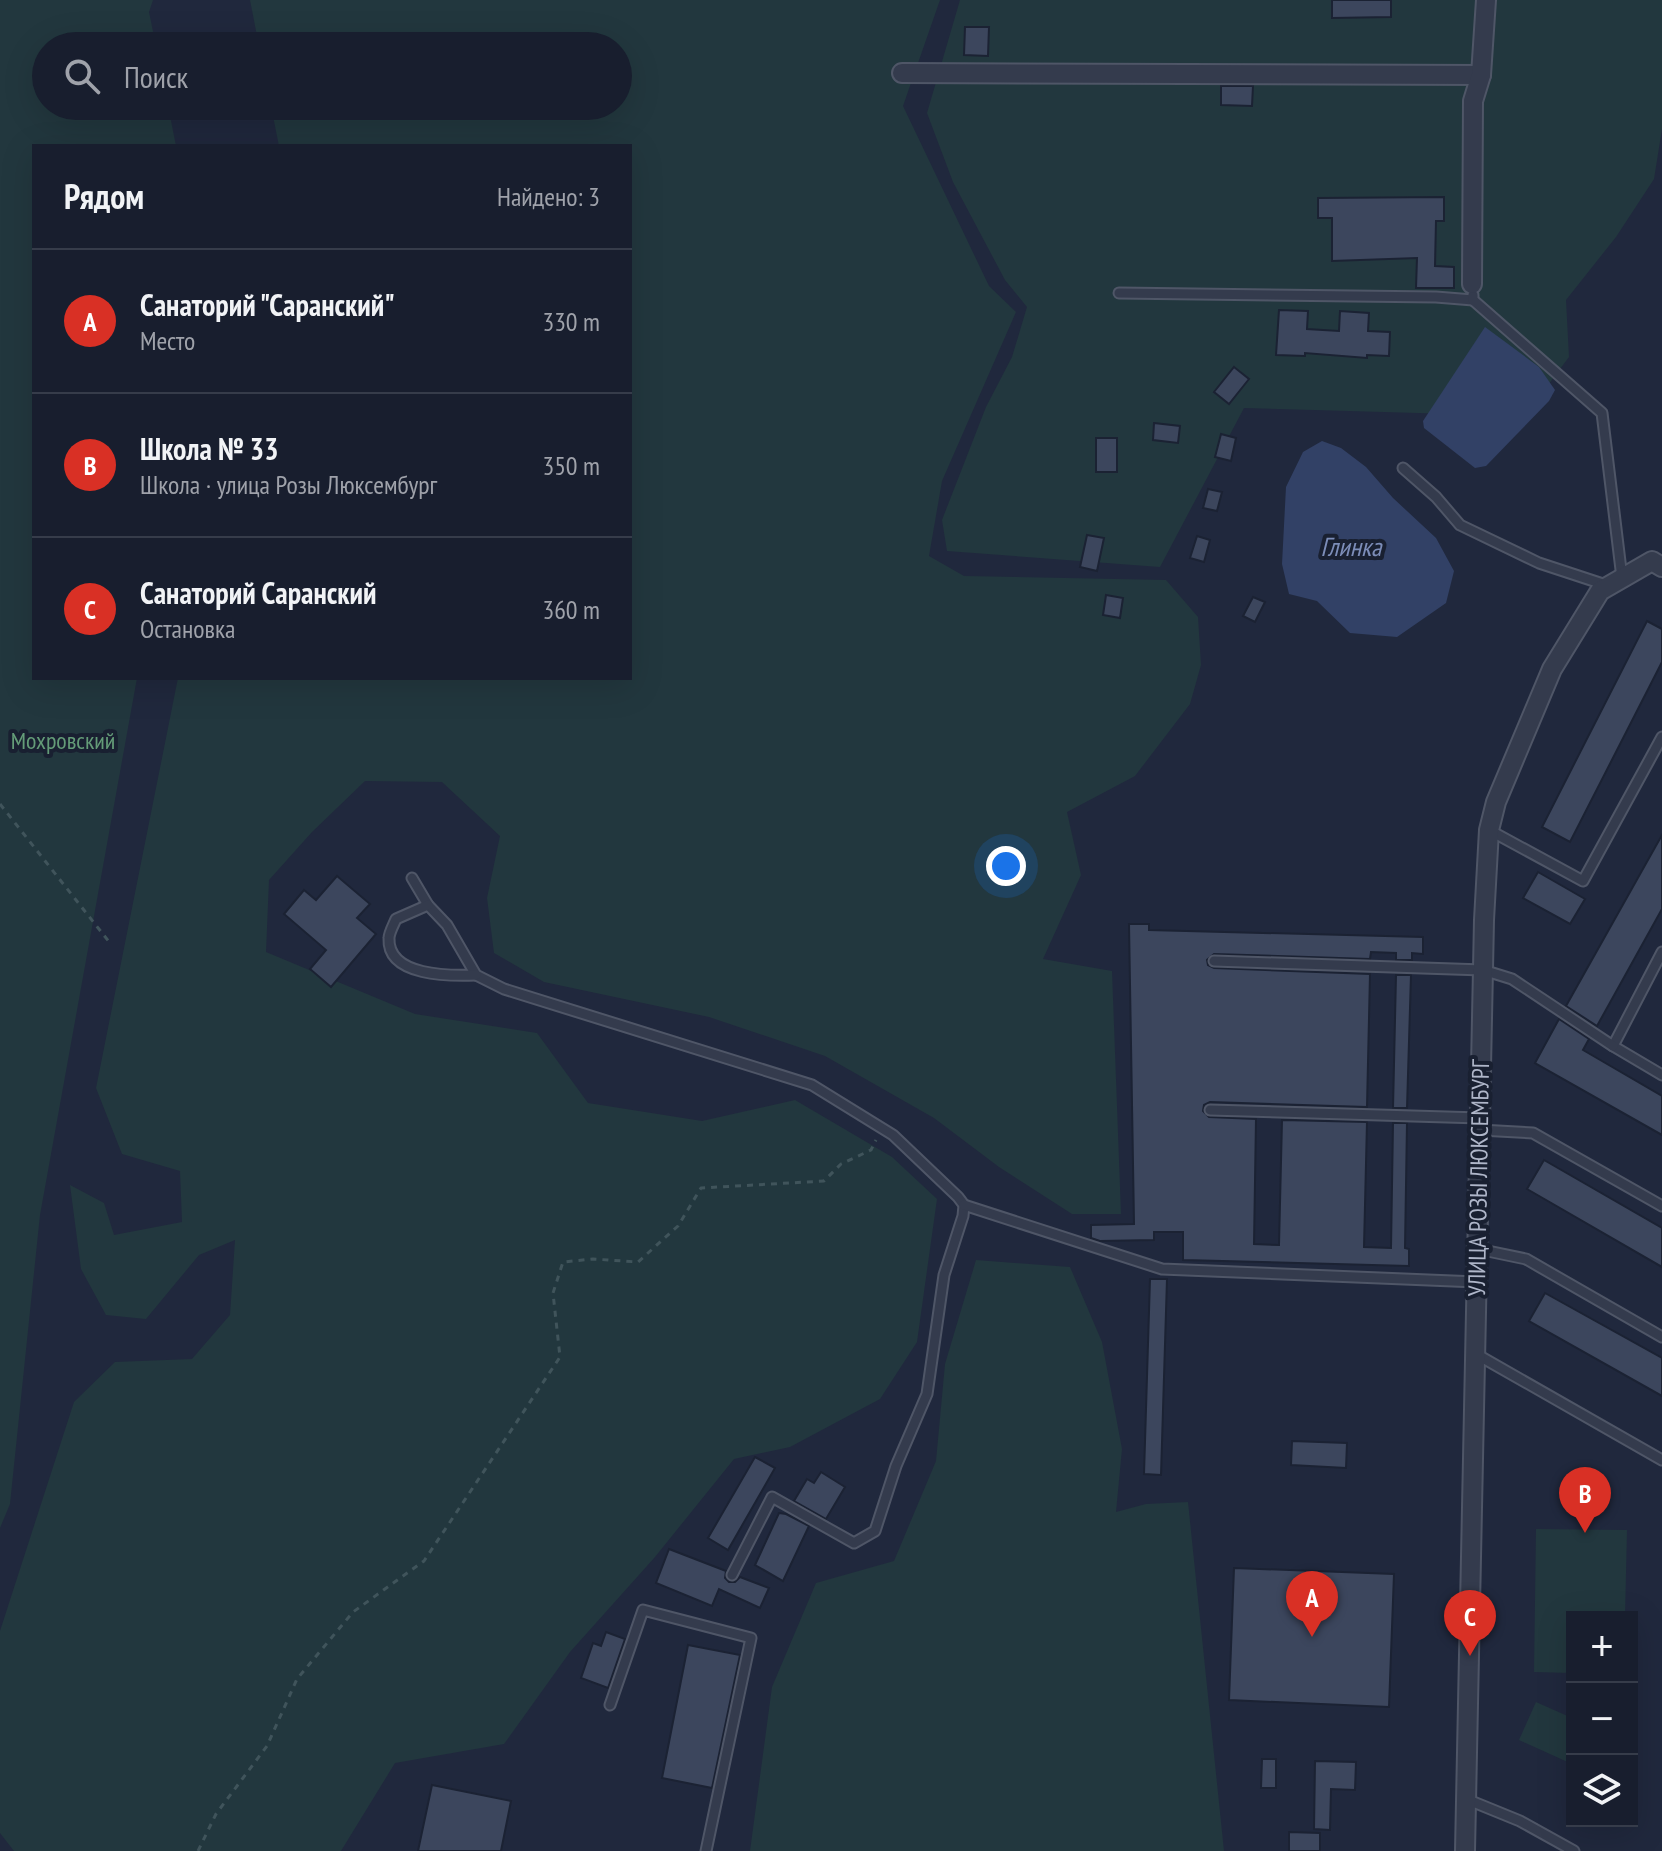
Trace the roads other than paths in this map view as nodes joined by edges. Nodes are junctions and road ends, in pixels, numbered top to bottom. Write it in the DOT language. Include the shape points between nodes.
graph roads {
  1 [pos="1486,0"];
  2 [pos="902,73"];
  3 [pos="1481,75"];
  4 [pos="1472,292"];
  5 [pos="1119,293"];
  6 [pos="1403,468"];
  7 [pos="1657,564"];
  8 [pos="1616,582"];
  9 [pos="1662,737"];
  10 [pos="1489,830"];
  11 [pos="412,878"];
  12 [pos="428,905"];
  13 [pos="1662,952"];
  14 [pos="1214,961"];
  15 [pos="1483,970"];
  16 [pos="476,975"];
  17 [pos="1613,1046"];
  18 [pos="1662,1075"];
  19 [pos="1210,1110"];
  20 [pos="1480,1124"];
  21 [pos="964,1205"];
  22 [pos="1662,1206"];
  23 [pos="1478,1249"];
  24 [pos="1477,1282"];
  25 [pos="1662,1337"];
  26 [pos="1476,1354"];
  27 [pos="1662,1460"];
  28 [pos="732,1575"];
  29 [pos="610,1705"];
  30 [pos="1466,1799"];
  31 [pos="706,1851"];
  32 [pos="1465,1851"];
  33 [pos="1574,1851"];
  1 -- 3 [label="street"];
  2 -- 3 [label="street"];
  3 -- 4 [label="street" via="1473,101"];
  4 -- 5 [label="lane" via="1436,297"];
  4 -- 8 [label="lane" via="1602,413"];
  6 -- 8 [label="lane" via="1460,525 1539,563"];
  7 -- 8 [label="street, УЛИЦА РОЗЫ ЛЮКСЕМБУРГ"];
  8 -- 10 [label="street, УЛИЦА РОЗЫ ЛЮКСЕМБУРГ" via="1600,591 1552,669"];
  9 -- 10 [label="lane" via="1583,881"];
  10 -- 15 [label="street, УЛИЦА РОЗЫ ЛЮКСЕМБУРГ"];
  11 -- 12 [label="lane"];
  12 -- 16 [label="lane" via="447,925"];
  12 -- 16 [label="lane" via="396,919 389,938 394,955 409,969"];
  13 -- 17 [label="lane"];
  14 -- 15 [label="lane"];
  15 -- 17 [label="lane" via="1512,979"];
  15 -- 20 [label="street, УЛИЦА РОЗЫ ЛЮКСЕМБУРГ"];
  16 -- 21 [label="lane" via="504,989 812,1085 883,1128"];
  17 -- 18 [label="lane"];
  19 -- 20 [label="lane"];
  20 -- 22 [label="lane" via="1533,1133"];
  20 -- 23 [label="street, УЛИЦА РОЗЫ ЛЮКСЕМБУРГ"];
  21 -- 24 [label="lane" via="1162,1269"];
  21 -- 28 [label="lane" via="944,1275 927,1394 875,1531 854,1543 772,1497"];
  23 -- 24 [label="street, УЛИЦА РОЗЫ ЛЮКСЕМБУРГ"];
  23 -- 25 [label="lane" via="1526,1259"];
  24 -- 26 [label="street, УЛИЦА РОЗЫ ЛЮКСЕМБУРГ"];
  26 -- 27 [label="lane"];
  26 -- 30 [label="street, УЛИЦА РОЗЫ ЛЮКСЕМБУРГ"];
  29 -- 31 [label="lane" via="643,1610 751,1638"];
  30 -- 32 [label="street, УЛИЦА РОЗЫ ЛЮКСЕМБУРГ"];
  30 -- 33 [label="lane"];
}
